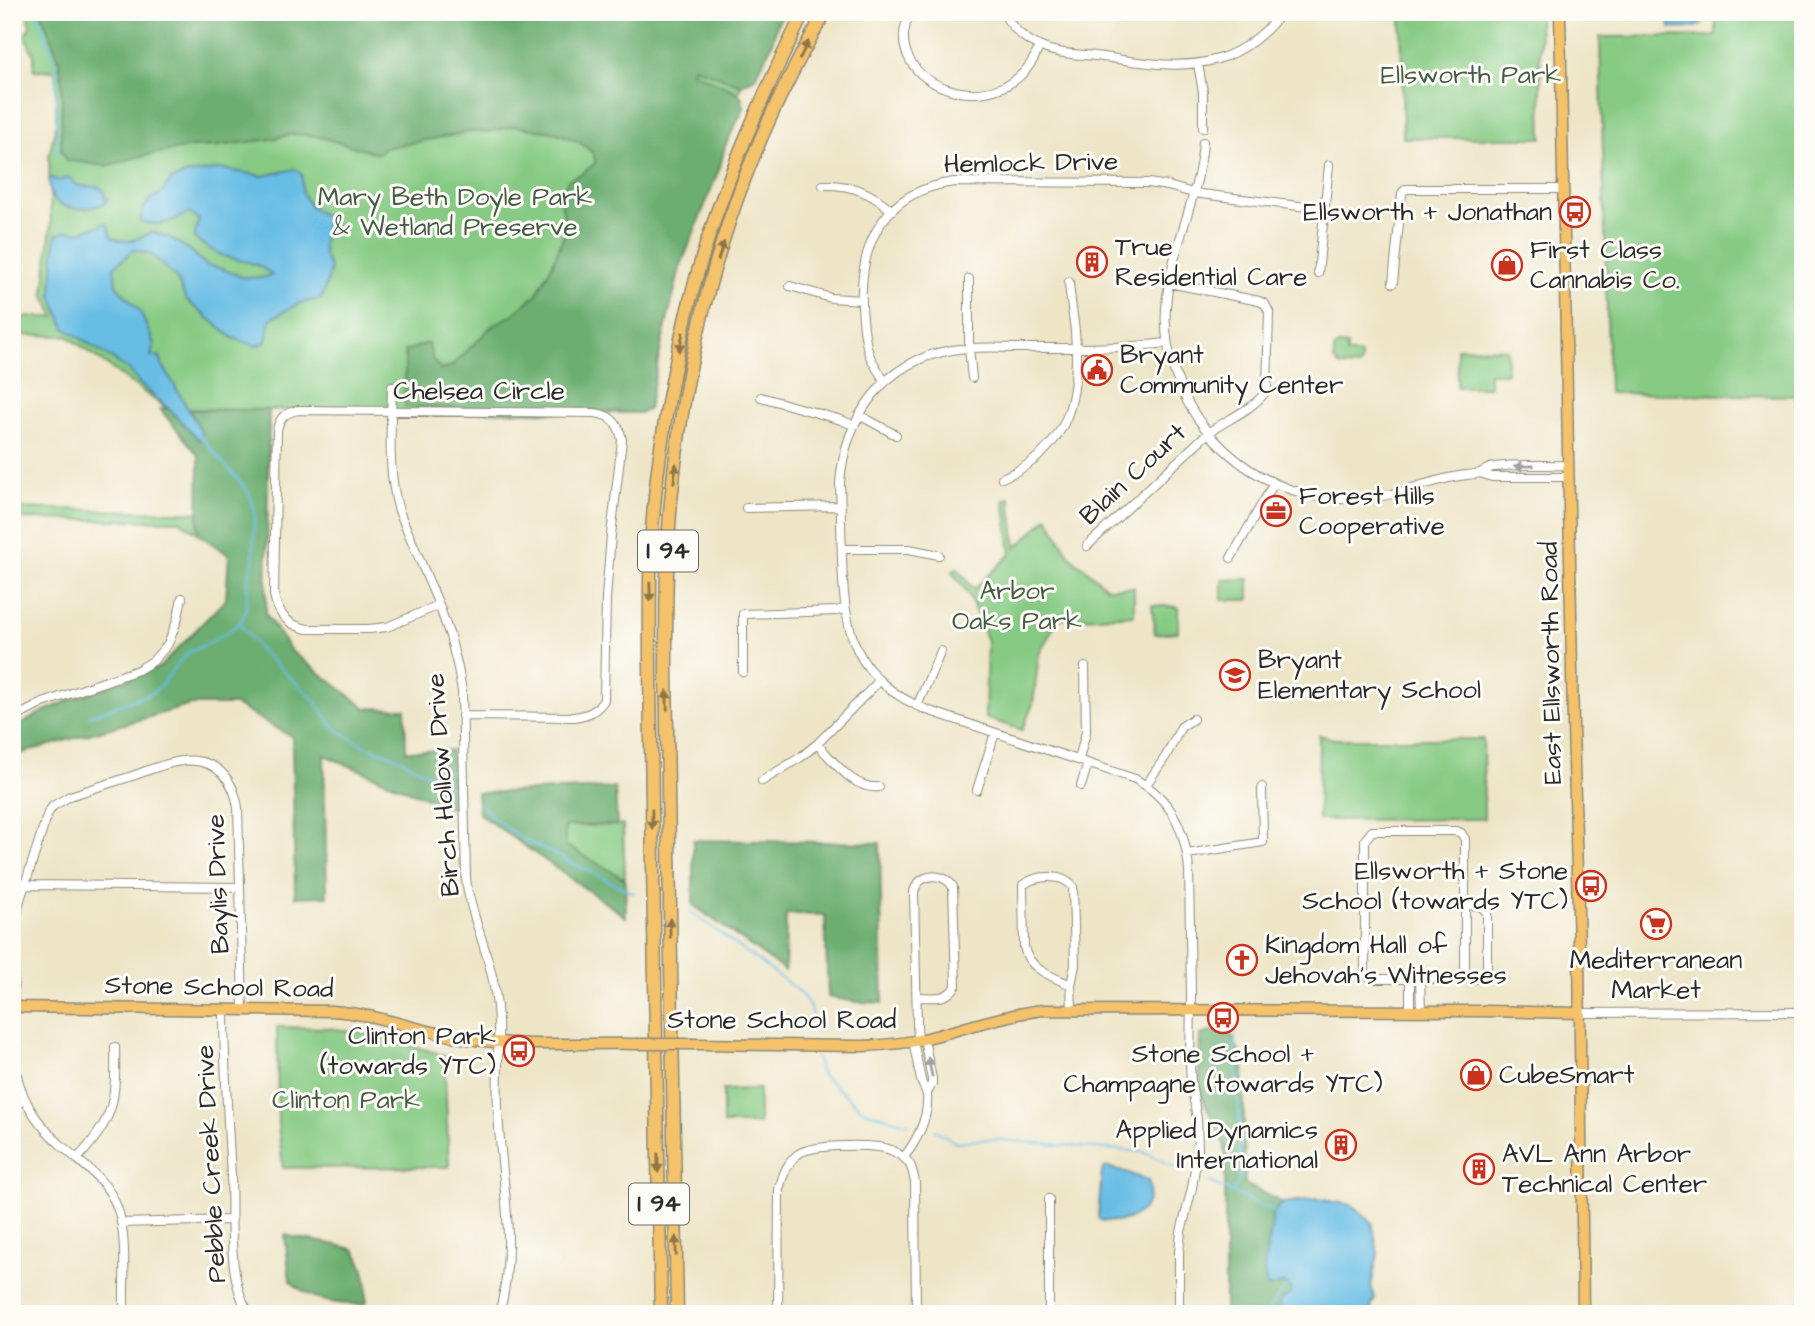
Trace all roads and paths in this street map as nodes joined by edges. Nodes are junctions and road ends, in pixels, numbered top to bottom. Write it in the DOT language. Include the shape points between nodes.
graph roads {
  1 [pos="804,12"];
  2 [pos="825,12"];
  3 [pos="911,12"];
  4 [pos="1003,12"];
  5 [pos="1282,12"];
  6 [pos="1560,12"];
  7 [pos="1039,47"];
  8 [pos="1198,64"];
  9 [pos="1203,128"];
  10 [pos="1203,142"];
  11 [pos="1329,165"];
  12 [pos="823,185"];
  13 [pos="1563,189"];
  14 [pos="1194,193"];
  15 [pos="1324,209"];
  16 [pos="891,210"];
  17 [pos="1318,273"];
  18 [pos="969,279"];
  19 [pos="1069,282"];
  20 [pos="1169,283"];
  21 [pos="1393,283"];
  22 [pos="790,286"];
  23 [pos="862,300"];
  24 [pos="1167,343"];
  25 [pos="969,348"];
  26 [pos="1075,348"];
  27 [pos="972,377"];
  28 [pos="885,382"];
  29 [pos="392,387"];
  30 [pos="761,397"];
  31 [pos="391,411"];
  32 [pos="859,415"];
  33 [pos="853,425"];
  34 [pos="1208,433"];
  35 [pos="896,435"];
  36 [pos="1569,471"];
  37 [pos="1002,478"];
  38 [pos="1274,483"];
  39 [pos="841,506"];
  40 [pos="746,508"];
  41 [pos="1087,546"];
  42 [pos="842,549"];
  43 [pos="939,555"];
  44 [pos="1231,558"];
  45 [pos="182,598"];
  46 [pos="439,605"];
  47 [pos="844,609"];
  48 [pos="941,651"];
  49 [pos="1085,667"];
  50 [pos="743,672"];
  51 [pos="879,681"];
  52 [pos="918,706"];
  53 [pos="462,716"];
  54 [pos="12,719"];
  55 [pos="1193,719"];
  56 [pos="995,733"];
  57 [pos="817,744"];
  58 [pos="1083,761"];
  59 [pos="762,781"];
  60 [pos="1146,785"];
  61 [pos="1082,786"];
  62 [pos="880,787"];
  63 [pos="1262,788"];
  64 [pos="977,790"];
  65 [pos="1187,854"];
  66 [pos="24,885"];
  67 [pos="240,887"];
  68 [pos="1465,905"];
  69 [pos="1410,979"];
  70 [pos="1420,979"];
  71 [pos="1465,979"];
  72 [pos="1071,985"];
  73 [pos="917,997"];
  74 [pos="13,1007"];
  75 [pos="224,1009"];
  76 [pos="243,1009"];
  77 [pos="1072,1010"];
  78 [pos="1191,1010"];
  79 [pos="1415,1011"];
  80 [pos="1803,1012"];
  81 [pos="1580,1013"];
  82 [pos="919,1040"];
  83 [pos="498,1042"];
  84 [pos="115,1047"];
  85 [pos="25,1100"];
  86 [pos="12,1106"];
  87 [pos="904,1157"];
  88 [pos="77,1158"];
  89 [pos="1049,1199"];
  90 [pos="233,1220"];
  91 [pos="121,1223"];
  92 [pos="124,1314"];
  93 [pos="250,1314"];
  94 [pos="499,1314"];
  95 [pos="660,1314"];
  96 [pos="677,1314"];
  97 [pos="778,1314"];
  98 [pos="916,1314"];
  99 [pos="1049,1314"];
  100 [pos="1179,1314"];
  101 [pos="1583,1314"];
  1 -- 95 [label="highway, I 94, one-way" via="734,163 708,234 686,317 656,489 650,578"];
  96 -- 2 [label="highway, I 94, one-way" via="666,671 671,502 687,389 715,271 756,151"];
  3 -- 7 [label="street" via="904,36 911,64 931,81 957,91 991,92 1010,84 1031,64"];
  4 -- 7 [label="street" via="1013,29"];
  5 -- 8 [label="street" via="1241,48"];
  6 -- 13 [label="main road, East Ellsworth Road"];
  7 -- 8 [label="street" via="1152,64"];
  8 -- 9 [label="street"];
  10 -- 14 [label="street"];
  11 -- 15 [label="street"];
  12 -- 16 [label="street" via="854,188"];
  13 -- 21 [label="street" via="1406,188"];
  13 -- 36 [label="main road, East Ellsworth Road"];
  14 -- 15 [label="street, Hemlock Drive"];
  14 -- 16 [label="street, Hemlock Drive" via="1127,182 954,182 915,193"];
  14 -- 20 [label="street"];
  15 -- 17 [label="street"];
  16 -- 23 [label="street, Hemlock Drive" via="867,253"];
  18 -- 25 [label="street"];
  19 -- 26 [label="street"];
  20 -- 24 [label="street"];
  20 -- 34 [label="street, Blain Court" via="1259,301 1269,312 1266,392"];
  22 -- 23 [label="street" via="831,298"];
  23 -- 28 [label="street, Hemlock Drive" via="864,337"];
  24 -- 26 [label="street"];
  24 -- 34 [label="street" via="1181,390"];
  25 -- 26 [label="street"];
  25 -- 27 [label="street"];
  25 -- 28 [label="street" via="925,358"];
  26 -- 37 [label="street" via="1074,397 1061,430 1030,465"];
  28 -- 32 [label="street"];
  29 -- 31 [label="street, Birch Hollow Drive"];
  30 -- 33 [label="street"];
  31 -- 46 [label="street, Birch Hollow Drive" via="395,498"];
  31 -- 46 [label="street, Chelsea Circle" via="298,410 279,421 276,606 297,627 369,629 396,624"];
  31 -- 53 [label="street, Chelsea Circle" via="595,413 611,418 620,430 606,598 604,700 584,716"];
  32 -- 33 [label="street"];
  32 -- 35 [label="street"];
  33 -- 39 [label="street" via="842,464"];
  34 -- 38 [label="street" via="1241,465"];
  34 -- 41 [label="street, Blain Court"];
  36 -- 38 [label="street" via="1492,467 1363,498 1319,497"];
  36 -- 81 [label="main road, East Ellsworth Road"];
  38 -- 44 [label="street"];
  39 -- 40 [label="street"];
  39 -- 42 [label="street"];
  42 -- 43 [label="street" via="909,549"];
  42 -- 47 [label="street"];
  45 -- 54 [label="street" via="168,644 153,661 43,702"];
  46 -- 53 [label="street, Birch Hollow Drive" via="455,652"];
  47 -- 50 [label="street" via="743,614"];
  47 -- 51 [label="street" via="857,648"];
  48 -- 52 [label="street"];
  49 -- 58 [label="street"];
  51 -- 52 [label="street"];
  51 -- 57 [label="street"];
  52 -- 56 [label="street"];
  53 -- 83 [label="street, Birch Hollow Drive" via="466,878 494,986"];
  55 -- 60 [label="street" via="1181,727"];
  56 -- 58 [label="street"];
  56 -- 64 [label="street"];
  57 -- 59 [label="street"];
  57 -- 62 [label="street" via="857,783"];
  58 -- 60 [label="street"];
  58 -- 61 [label="street"];
  60 -- 65 [label="street" via="1175,816"];
  63 -- 65 [label="street" via="1263,842"];
  65 -- 78 [label="street"];
  66 -- 67 [label="street"];
  66 -- 67 [label="street, Baylis Drive" via="53,806 70,796 196,760 215,766 231,783 237,798"];
  66 -- 74 [label="street, Baylis Drive" via="15,925"];
  67 -- 76 [label="street, Baylis Drive"];
  68 -- 69 [label="street" via="1465,839 1461,833 1368,834 1365,970 1373,979"];
  68 -- 71 [label="street"];
  68 -- 71 [label="street" via="1480,906 1487,913 1487,972 1478,979"];
  69 -- 70 [label="street"];
  69 -- 79 [label="street"];
  70 -- 71 [label="street"];
  70 -- 79 [label="street"];
  72 -- 72 [label="street" via="1075,965 1073,887 1062,879 1030,880 1023,886 1025,957"];
  72 -- 77 [label="street"];
  73 -- 73 [label="street" via="945,997 956,985 953,887 942,877 921,879 915,886"];
  73 -- 82 [label="street"];
  74 -- 75 [label="main road, Stone School Road"];
  74 -- 85 [label="street, Baylis Drive" via="13,1057"];
  75 -- 76 [label="main road, Stone School Road"];
  75 -- 90 [label="street, Pebble Creek Drive"];
  76 -- 83 [label="main road, Stone School Road" via="354,1012 445,1035"];
  77 -- 78 [label="main road, Stone School Road"];
  77 -- 82 [label="main road, Stone School Road" via="1011,1014"];
  78 -- 79 [label="main road, Stone School Road"];
  78 -- 100 [label="street" via="1191,1082 1198,1149 1181,1232"];
  79 -- 81 [label="main road, Stone School Road"];
  80 -- 81 [label="street, Stone School Road"];
  81 -- 101 [label="main road, East Ellsworth Road"];
  82 -- 83 [label="main road, Stone School Road, bridge" via="864,1046"];
  82 -- 87 [label="street" via="932,1084 920,1131"];
  83 -- 94 [label="street, Birch Hollow Drive" via="500,1145 509,1230"];
  84 -- 88 [label="street" via="110,1111 94,1140"];
  85 -- 86 [label="street"];
  85 -- 88 [label="street, Baylis Drive" via="42,1127"];
  87 -- 97 [label="street" via="879,1147 820,1147 797,1154 784,1171 779,1189"];
  87 -- 98 [label="street" via="915,1182"];
  88 -- 91 [label="street, Baylis Drive" via="107,1188"];
  89 -- 99 [label="street"];
  90 -- 91 [label="street"];
  90 -- 93 [label="street, Pebble Creek Drive" via="236,1279"];
  91 -- 92 [label="street, Baylis Drive"];
}
